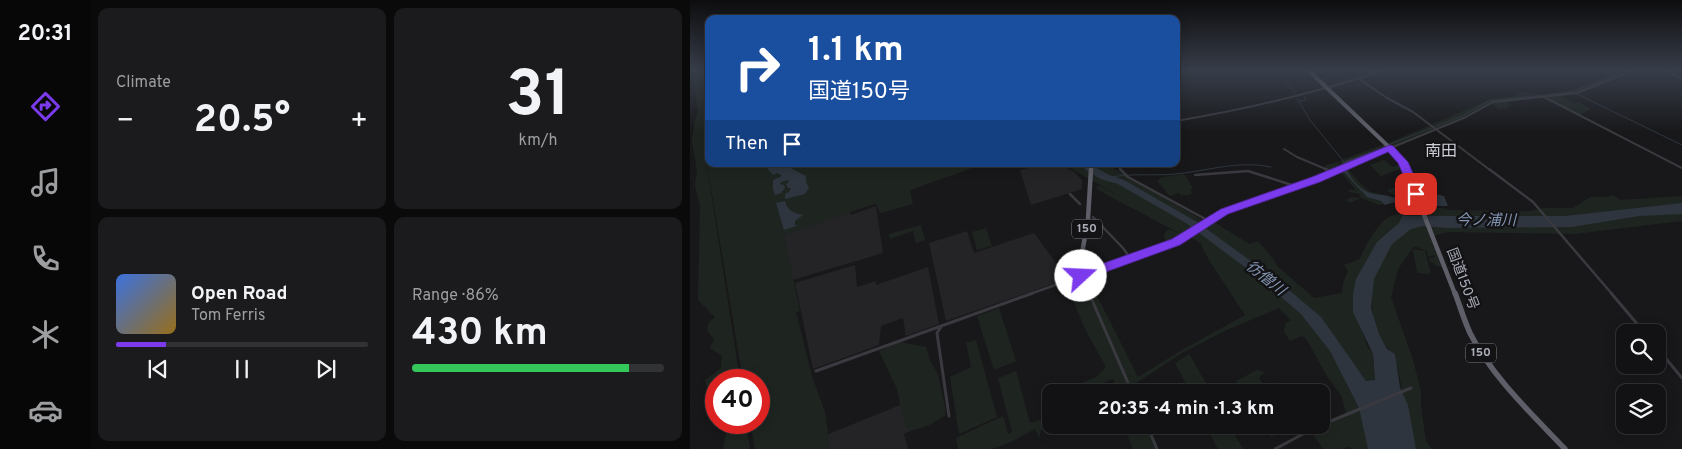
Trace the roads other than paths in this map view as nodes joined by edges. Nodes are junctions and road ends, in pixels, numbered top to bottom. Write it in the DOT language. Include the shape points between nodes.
graph roads {
  1 [pos="1316,91"];
  2 [pos="1330,91"];
  3 [pos="1376,91"];
  4 [pos="1584,91"];
  5 [pos="1544,97"];
  6 [pos="1180,120"];
  7 [pos="1435,129"];
  8 [pos="1390,148"];
  9 [pos="1284,149"];
  10 [pos="1091,167"];
  11 [pos="1682,168"];
  12 [pos="1120,169"];
  13 [pos="1333,172"];
  14 [pos="1194,176"];
  15 [pos="1297,186"];
  16 [pos="1070,194"];
  17 [pos="1080,204"];
  18 [pos="1093,217"];
  19 [pos="1208,222"];
  20 [pos="1130,258"];
  21 [pos="1081,276"];
  22 [pos="1637,324"];
  23 [pos="942,326"];
  24 [pos="1666,359"];
  25 [pos="816,371"];
  26 [pos="1682,378"];
  27 [pos="1128,384"];
  28 [pos="1411,388"];
  29 [pos="949,416"];
  30 [pos="1330,421"];
  31 [pos="1151,434"];
  32 [pos="1303,434"];
  33 [pos="1157,449"];
  34 [pos="1274,449"];
  35 [pos="1565,449"];
  1 -- 6 [label="street" via="1242,110"];
  2 -- 8 [label="highway, 国道150号 / 150"];
  3 -- 7 [label="street"];
  4 -- 5 [label="street"];
  5 -- 7 [label="street" via="1493,102"];
  5 -- 11 [label="street"];
  7 -- 8 [label="street"];
  7 -- 22 [label="street" via="1542,211"];
  8 -- 13 [label="street"];
  8 -- 35 [label="highway, 国道150号 / 150" via="1406,168 1470,332 1481,352 1508,387"];
  9 -- 13 [label="street"];
  10 -- 21 [label="highway, 150"];
  12 -- 19 [label="street"];
  13 -- 15 [label="street"];
  14 -- 15 [label="street" via="1244,171"];
  15 -- 19 [label="street" via="1229,210"];
  16 -- 17 [label="street"];
  18 -- 20 [label="street"];
  19 -- 20 [label="street" via="1176,242"];
  20 -- 21 [label="street"];
  21 -- 23 [label="street"];
  21 -- 27 [label="street"];
  23 -- 25 [label="street"];
  23 -- 29 [label="street" via="937,333"];
  24 -- 26 [label="street"];
  28 -- 30 [label="street"];
  31 -- 33 [label="street"];
  32 -- 34 [label="street"];
}
